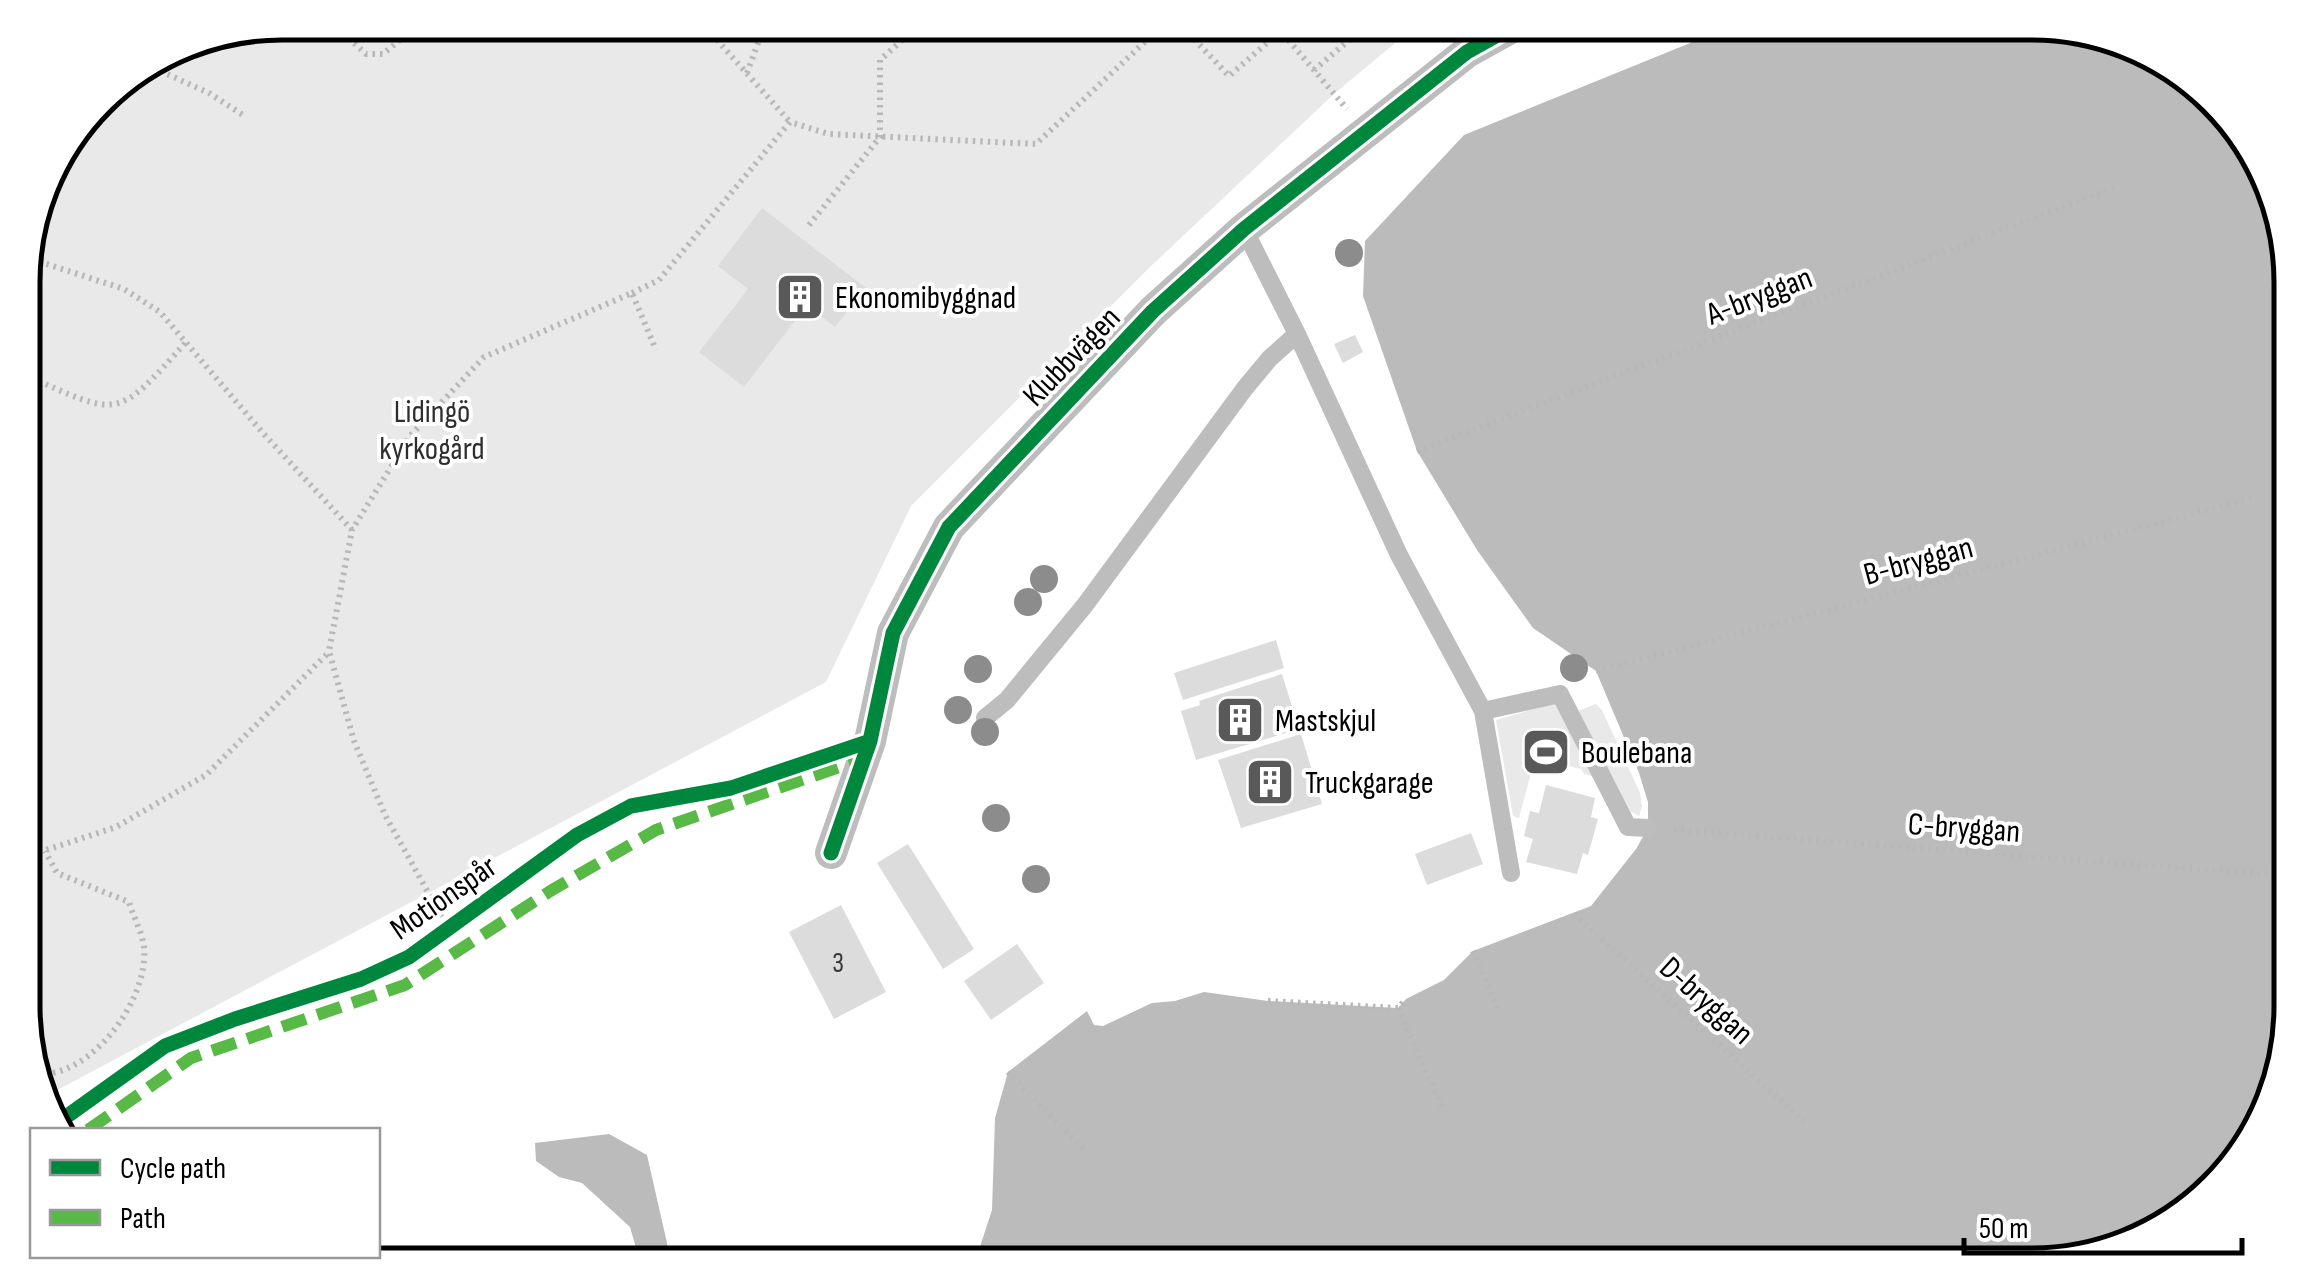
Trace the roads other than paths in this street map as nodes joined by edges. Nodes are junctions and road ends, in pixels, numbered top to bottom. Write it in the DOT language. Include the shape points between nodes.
graph roads {
  1 [pos="1487,40"];
  2 [pos="1244,229"];
  3 [pos="1297,334"];
  4 [pos="1483,711"];
  5 [pos="985,718"];
  6 [pos="1648,828"];
  7 [pos="831,853"];
  8 [pos="1512,873"];
  1 -- 2 [label="street, Klubbvägen"];
  2 -- 3 [label="lane"];
  2 -- 7 [label="street, Klubbvägen" via="1152,310 950,527 893,633 870,741"];
  3 -- 4 [label="lane" via="1399,555"];
  3 -- 5 [label="lane" via="1245,388 1008,700"];
  4 -- 6 [label="lane" via="1560,694 1628,827"];
  4 -- 8 [label="lane"];
}
